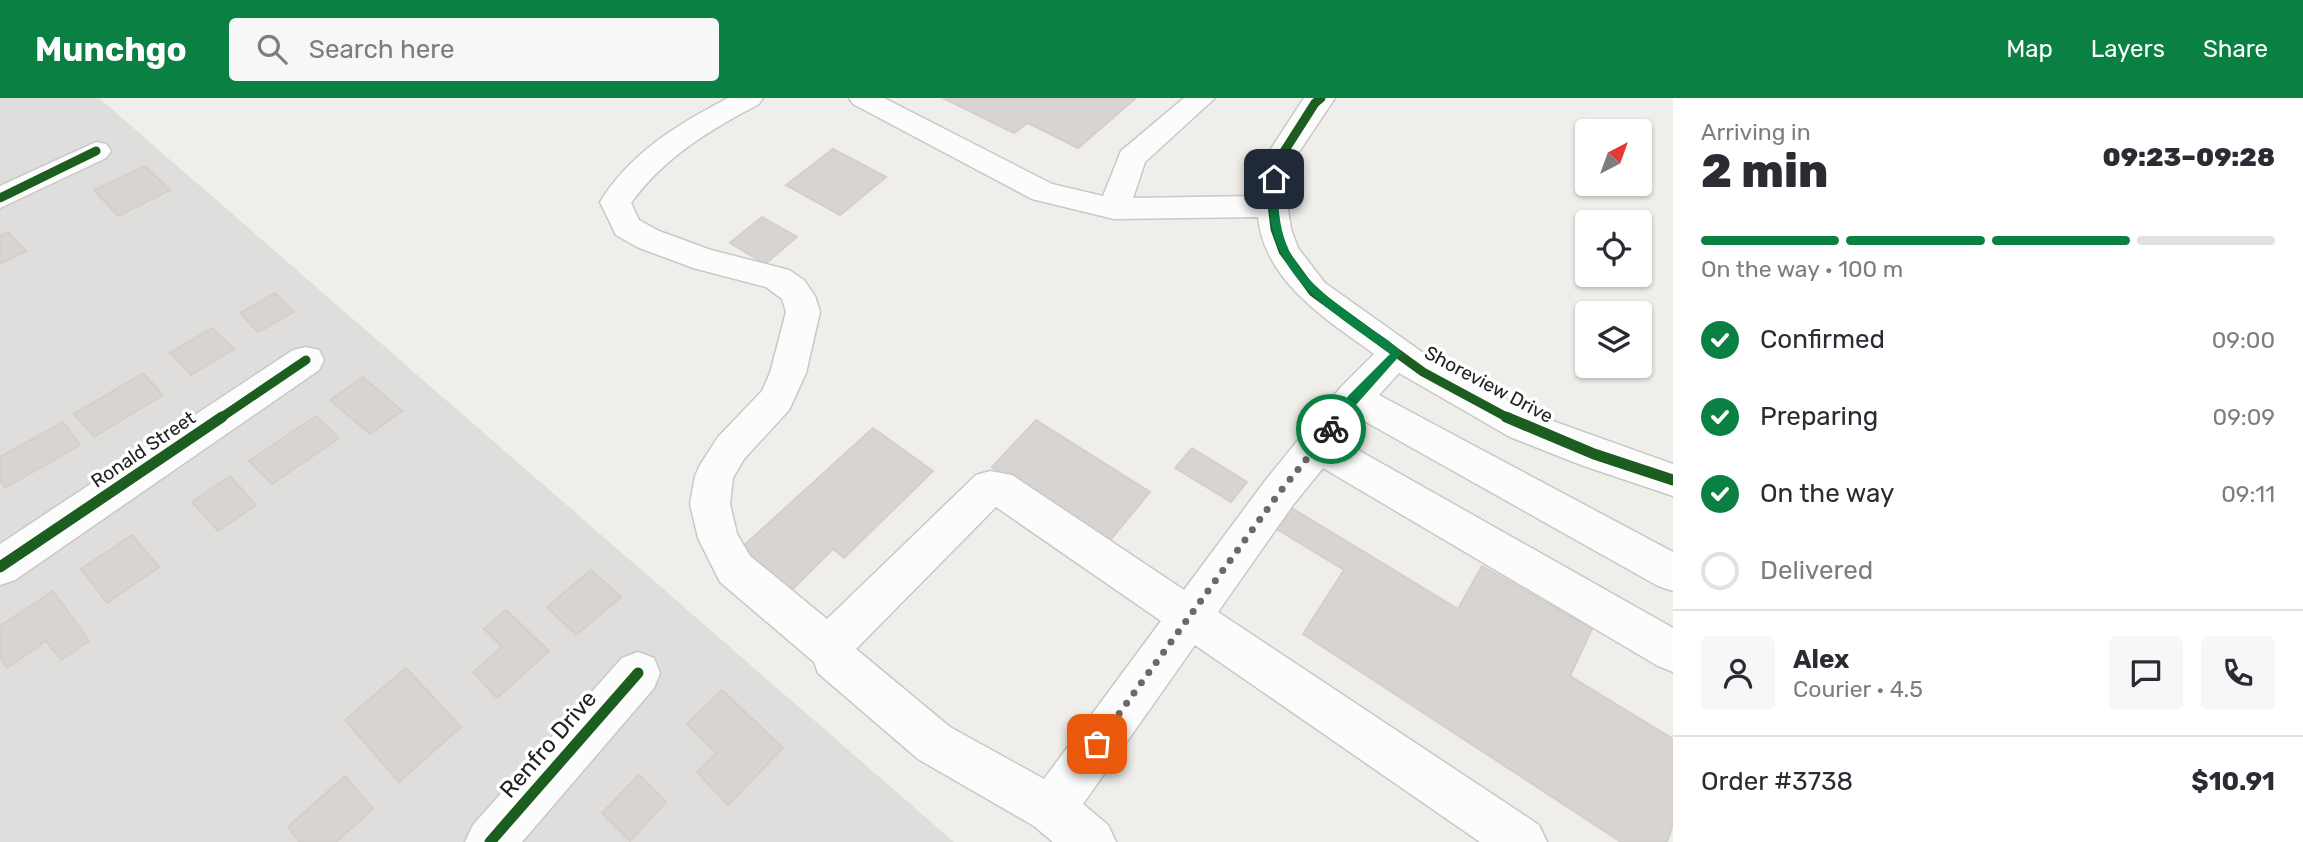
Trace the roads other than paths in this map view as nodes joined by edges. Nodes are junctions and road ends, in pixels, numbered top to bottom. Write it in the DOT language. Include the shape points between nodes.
graph roads {
  1 [pos="749,98"];
  2 [pos="863,98"];
  3 [pos="1200,98"];
  4 [pos="1321,98"];
  5 [pos="96,151"];
  6 [pos="0,198"];
  7 [pos="1272,206"];
  8 [pos="1114,209"];
  9 [pos="1396,353"];
  10 [pos="306,360"];
  11 [pos="1353,398"];
  12 [pos="1318,446"];
  13 [pos="1673,480"];
  14 [pos="0,567"];
  15 [pos="1673,573"];
  16 [pos="1190,615"];
  17 [pos="832,650"];
  18 [pos="1673,651"];
  19 [pos="638,673"];
  20 [pos="1051,809"];
  21 [pos="1507,837"];
  22 [pos="490,842"];
  23 [pos="1091,842"];
  1 -- 17 [label="street" via="667,146 633,176 615,202 626,227 648,239 704,260 777,278 792,288 803,312 788,373 776,400 731,448 714,476 710,504 718,538 736,569"];
  2 -- 8 [label="street" via="1043,192"];
  3 -- 8 [label="street" via="1131,158"];
  4 -- 7 [label="street, Shoreview Drive" via="1278,161"];
  5 -- 6 [label="street"];
  7 -- 8 [label="street"];
  7 -- 9 [label="street, Shoreview Drive" via="1283,251 1313,292"];
  9 -- 11 [label="street"];
  9 -- 13 [label="street, Shoreview Drive" via="1523,426"];
  10 -- 14 [label="street, Ronald Street"];
  11 -- 12 [label="street"];
  11 -- 15 [label="street"];
  12 -- 16 [label="street"];
  12 -- 18 [label="street"];
  16 -- 17 [label="street" via="998,487 990,487 832,644"];
  16 -- 20 [label="street"];
  16 -- 21 [label="street"];
  17 -- 20 [label="street" via="835,658 934,743"];
  19 -- 22 [label="street, Renfro Drive"];
  20 -- 23 [label="street"];
}
